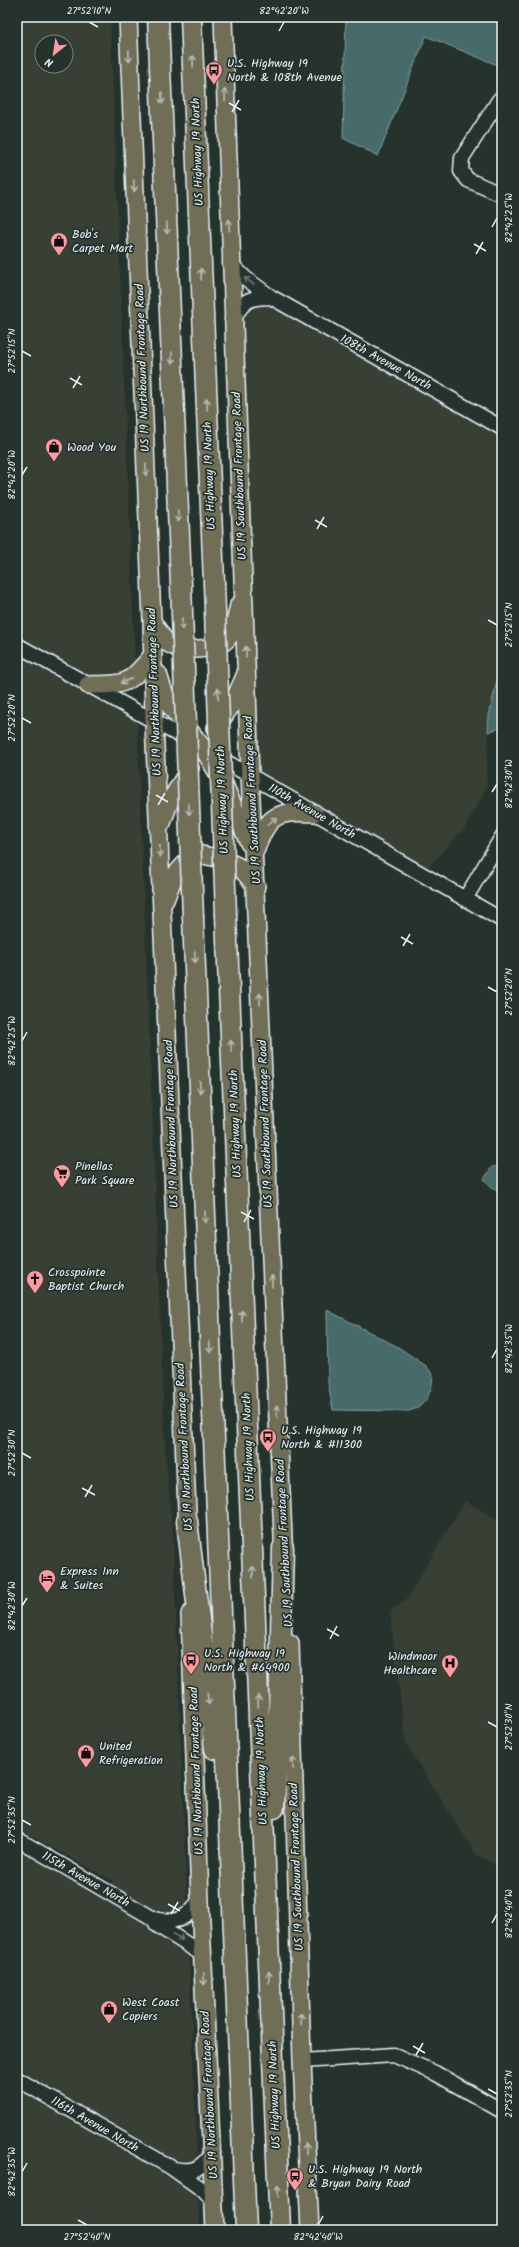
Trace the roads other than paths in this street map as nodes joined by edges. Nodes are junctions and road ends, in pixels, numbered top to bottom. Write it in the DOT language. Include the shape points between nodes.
graph roads {
  1 [pos="128,17"];
  2 [pos="158,17"];
  3 [pos="191,17"];
  4 [pos="223,17"];
  5 [pos="502,99"];
  6 [pos="502,195"];
  7 [pos="230,263"];
  8 [pos="271,297"];
  9 [pos="232,319"];
  10 [pos="502,428"];
  11 [pos="244,586"];
  12 [pos="152,621"];
  13 [pos="17,645"];
  14 [pos="153,655"];
  15 [pos="247,673"];
  16 [pos="88,685"];
  17 [pos="154,721"];
  18 [pos="203,748"];
  19 [pos="250,775"];
  20 [pos="314,813"];
  21 [pos="160,829"];
  22 [pos="502,837"];
  23 [pos="254,855"];
  24 [pos="256,886"];
  25 [pos="465,899"];
  26 [pos="162,905"];
  27 [pos="502,920"];
  28 [pos="187,1521"];
  29 [pos="283,1548"];
  30 [pos="17,1839"];
  31 [pos="231,1857"];
  32 [pos="200,1900"];
  33 [pos="154,1919"];
  34 [pos="268,1936"];
  35 [pos="202,1954"];
  36 [pos="302,2061"];
  37 [pos="17,2079"];
  38 [pos="502,2111"];
  39 [pos="213,2152"];
  40 [pos="172,2168"];
  41 [pos="214,2202"];
  42 [pos="215,2230"];
  43 [pos="246,2230"];
  44 [pos="280,2230"];
  45 [pos="310,2230"];
  1 -- 12 [label="main road, US 19 Northbound Frontage Road, one-way"];
  2 -- 31 [label="highway, one-way, bridge"];
  34 -- 3 [label="highway, US Highway 19 North, one-way, bridge"];
  7 -- 4 [label="main road, US 19 Southbound Frontage Road, one-way"];
  5 -- 6 [label="street" via="462,158 461,171 468,180"];
  8 -- 7 [label="street, 108th Avenue North, one-way"];
  7 -- 9 [label="main road, US 19 Southbound Frontage Road"];
  8 -- 9 [label="street" via="252,297 242,304"];
  8 -- 10 [label="street, 108th Avenue North"];
  9 -- 11 [label="main road, US 19 Southbound Frontage Road"];
  11 -- 12 [label="main road" via="236,622 228,638 219,645 194,651 169,644"];
  15 -- 11 [label="main road, US 19 Southbound Frontage Road, one-way"];
  12 -- 14 [label="main road, US 19 Northbound Frontage Road"];
  13 -- 16 [label="street, 110th Avenue North"];
  14 -- 16 [label="main road, one-way" via="134,678 122,684"];
  14 -- 17 [label="main road, US 19 Northbound Frontage Road"];
  14 -- 18 [label="main road" via="167,702"];
  15 -- 18 [label="main road" via="234,701"];
  15 -- 19 [label="main road, US 19 Southbound Frontage Road"];
  16 -- 17 [label="street, 110th Avenue North"];
  17 -- 18 [label="street, 110th Avenue North"];
  17 -- 21 [label="main road, US 19 Northbound Frontage Road"];
  18 -- 19 [label="street, 110th Avenue North"];
  18 -- 21 [label="main road" via="169,803"];
  18 -- 23 [label="main road" via="223,782"];
  19 -- 20 [label="street, 110th Avenue North"];
  19 -- 23 [label="main road, US 19 Southbound Frontage Road"];
  23 -- 20 [label="main road, one-way" via="262,831 272,819 289,812"];
  20 -- 25 [label="street, 110th Avenue North"];
  21 -- 26 [label="main road, US 19 Northbound Frontage Road, one-way"];
  22 -- 25 [label="street"];
  23 -- 24 [label="main road, US 19 Southbound Frontage Road"];
  24 -- 26 [label="main road" via="242,868 223,859 202,855 186,863 174,876"];
  29 -- 24 [label="main road, US 19 Southbound Frontage Road, one-way"];
  25 -- 27 [label="street, 110th Avenue North"];
  26 -- 28 [label="main road, US 19 Northbound Frontage Road"];
  28 -- 31 [label="highway, one-way" via="206,1684"];
  28 -- 32 [label="main road, US 19 Northbound Frontage Road"];
  29 -- 34 [label="highway" via="279,1714"];
  36 -- 29 [label="main road, US 19 Southbound Frontage Road, one-way" via="288,1607"];
  30 -- 33 [label="street, 115th Avenue North"];
  31 -- 43 [label="highway"];
  32 -- 33 [label="street, 115th Avenue North" via="188,1915 179,1920"];
  32 -- 35 [label="main road, US 19 Northbound Frontage Road"];
  33 -- 35 [label="street, 115th Avenue North, one-way" via="157,1924"];
  44 -- 34 [label="highway, US Highway 19 North, one-way"];
  35 -- 39 [label="main road, US 19 Northbound Frontage Road, one-way"];
  36 -- 38 [label="street" via="394,2055 435,2073"];
  45 -- 36 [label="main road, US 19 Southbound Frontage Road, one-way"];
  37 -- 40 [label="street, 116th Avenue North"];
  39 -- 40 [label="street, 116th Avenue North" via="202,2166 189,2172"];
  39 -- 41 [label="main road, US 19 Northbound Frontage Road"];
  40 -- 41 [label="street, 116th Avenue North" via="203,2190"];
  41 -- 42 [label="main road, US 19 Northbound Frontage Road"];
}
